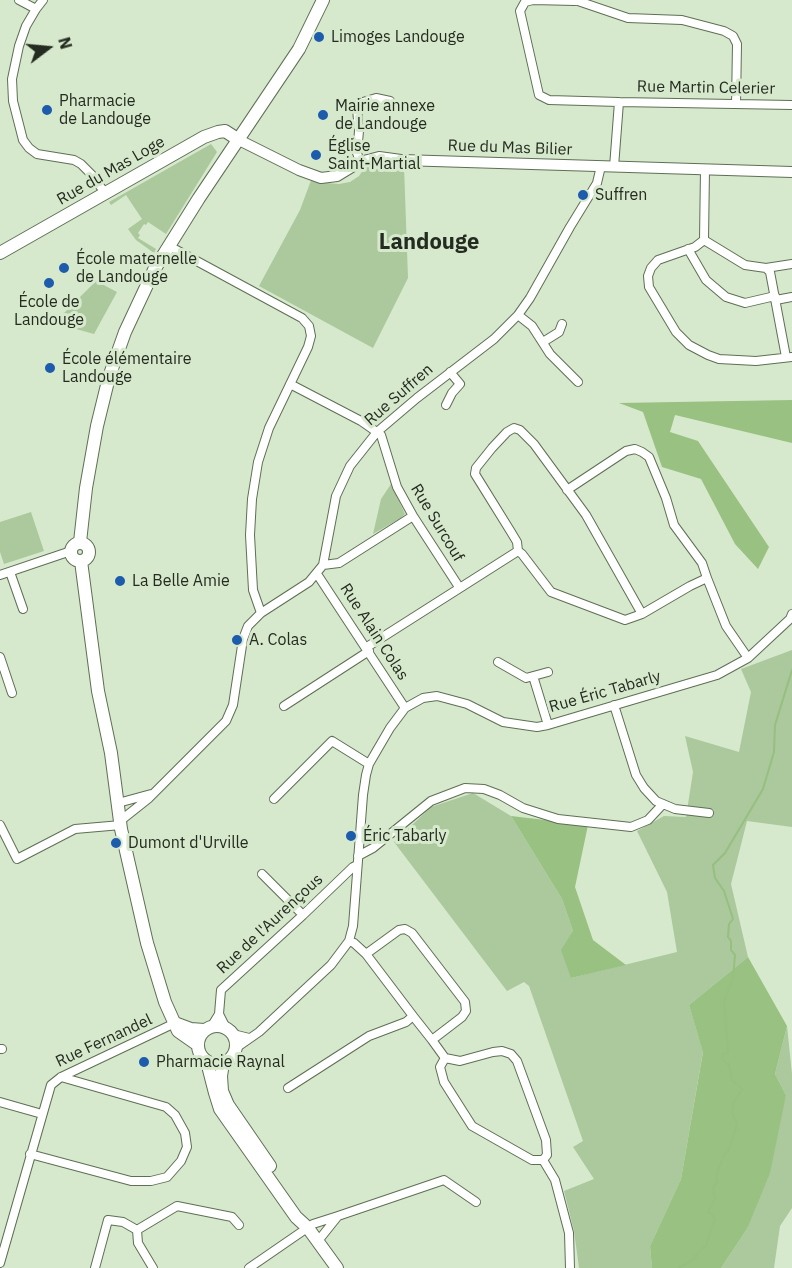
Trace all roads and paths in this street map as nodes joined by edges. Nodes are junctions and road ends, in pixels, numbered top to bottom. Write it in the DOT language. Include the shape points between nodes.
graph roads {
  1 [pos="19,0"];
  2 [pos="43,0"];
  3 [pos="323,0"];
  4 [pos="575,1"];
  5 [pos="36,9"];
  6 [pos="390,100"];
  7 [pos="619,102"];
  8 [pos="736,104"];
  9 [pos="792,105"];
  10 [pos="239,140"];
  11 [pos="360,162"];
  12 [pos="601,166"];
  13 [pos="614,167"];
  14 [pos="705,169"];
  15 [pos="792,172"];
  16 [pos="105,193"];
  17 [pos="704,240"];
  18 [pos="169,246"];
  19 [pos="688,249"];
  20 [pos="0,253"];
  21 [pos="792,264"];
  22 [pos="766,268"];
  23 [pos="792,297"];
  24 [pos="775,298"];
  25 [pos="518,315"];
  26 [pos="562,324"];
  27 [pos="543,342"];
  28 [pos="789,357"];
  29 [pos="450,372"];
  30 [pos="578,382"];
  31 [pos="290,384"];
  32 [pos="446,405"];
  33 [pos="377,432"];
  34 [pos="567,490"];
  35 [pos="413,516"];
  36 [pos="75,547"];
  37 [pos="518,551"];
  38 [pos="323,566"];
  39 [pos="10,572"];
  40 [pos="318,574"];
  41 [pos="0,575"];
  42 [pos="707,578"];
  43 [pos="459,587"];
  44 [pos="23,609"];
  45 [pos="261,613"];
  46 [pos="642,614"];
  47 [pos="791,617"];
  48 [pos="368,649"];
  49 [pos="0,657"];
  50 [pos="747,658"];
  51 [pos="498,662"];
  52 [pos="548,672"];
  53 [pos="533,676"];
  54 [pos="3,678"];
  55 [pos="12,693"];
  56 [pos="614,705"];
  57 [pos="284,706"];
  58 [pos="405,708"];
  59 [pos="548,725"];
  60 [pos="369,764"];
  61 [pos="154,793"];
  62 [pos="274,799"];
  63 [pos="118,803"];
  64 [pos="663,804"];
  65 [pos="709,813"];
  66 [pos="120,823"];
  67 [pos="0,825"];
  68 [pos="358,861"];
  69 [pos="262,874"];
  70 [pos="303,915"];
  71 [pos="349,941"];
  72 [pos="366,954"];
  73 [pos="219,1014"];
  74 [pos="413,1016"];
  75 [pos="175,1023"];
  76 [pos="208,1028"];
  77 [pos="229,1031"];
  78 [pos="249,1038"];
  79 [pos="432,1040"];
  80 [pos="198,1045"];
  81 [pos="236,1048"];
  82 [pos="445,1058"];
  83 [pos="207,1062"];
  84 [pos="223,1063"];
  85 [pos="61,1077"];
  86 [pos="288,1088"];
  87 [pos="0,1102"];
  88 [pos="42,1114"];
  89 [pos="30,1154"];
  90 [pos="543,1160"];
  91 [pos="476,1202"];
  92 [pos="338,1216"];
  93 [pos="239,1225"];
  94 [pos="308,1228"];
  95 [pos="137,1230"];
  96 [pos="318,1241"];
  97 [pos="0,1263"];
  98 [pos="95,1268"];
  99 [pos="153,1268"];
  100 [pos="249,1268"];
  101 [pos="337,1268"];
  102 [pos="570,1268"];
  1 -- 5 [label="street"];
  2 -- 5 [label="street"];
  3 -- 10 [label="main road" via="299,49"];
  4 -- 7 [label="street, Rue Martin Celerier" via="534,0 525,2 520,11 539,95 549,100"];
  4 -- 8 [label="street" via="628,18 682,20 733,36 737,44"];
  5 -- 16 [label="street" via="19,46 12,80 23,140 37,154 81,164"];
  6 -- 11 [label="street" via="376,98 363,102 357,109"];
  7 -- 8 [label="street, Rue Martin Celerier"];
  7 -- 13 [label="street"];
  8 -- 9 [label="street, Rue Martin Celerier"];
  10 -- 11 [label="street, Rue du Mas Bilier" via="321,178 337,176"];
  10 -- 16 [label="main road, Rue du Mas Loge" via="225,131 218,132"];
  10 -- 18 [label="main road"];
  11 -- 12 [label="street, Rue du Mas Bilier" via="379,157"];
  12 -- 13 [label="street, Rue du Mas Bilier"];
  12 -- 25 [label="street, Rue Suffren" via="597,183"];
  13 -- 14 [label="street, Rue du Mas Bilier"];
  14 -- 15 [label="street, Rue du Mas Bilier"];
  14 -- 17 [label="street"];
  16 -- 20 [label="main road, Rue du Mas Loge"];
  17 -- 19 [label="street"];
  17 -- 22 [label="street" via="745,265"];
  18 -- 31 [label="street" via="302,318 311,336"];
  18 -- 36 [label="main road" via="129,324 109,377"];
  19 -- 24 [label="street" via="706,280 726,297 745,303"];
  19 -- 28 [label="street" via="658,260 648,276 649,287 676,332 689,345 719,359 756,361"];
  21 -- 22 [label="street"];
  22 -- 24 [label="street"];
  23 -- 24 [label="street"];
  24 -- 28 [label="street"];
  25 -- 27 [label="street"];
  25 -- 29 [label="street, Rue Suffren"];
  26 -- 27 [label="street" via="559,332"];
  27 -- 30 [label="street"];
  29 -- 32 [label="street, Rue Suffren" via="460,384"];
  29 -- 33 [label="street, Rue Suffren"];
  31 -- 33 [label="street"];
  31 -- 45 [label="street" via="269,428 252,500 253,590"];
  33 -- 35 [label="street, Rue Surcouf"];
  33 -- 38 [label="street, Rue Suffren" via="350,466 336,496"];
  34 -- 37 [label="street" via="520,430 507,432 481,461 475,474 512,532"];
  34 -- 42 [label="street" via="626,451 642,452 649,457 674,525 702,562"];
  34 -- 46 [label="street" via="586,515"];
  35 -- 38 [label="street" via="339,563"];
  35 -- 43 [label="street, Rue Surcouf"];
  36 -- 39 [label="street"];
  36 -- 63 [label="main road" via="75,560 81,561"];
  37 -- 43 [label="street"];
  37 -- 46 [label="street" via="551,592 619,619"];
  38 -- 40 [label="street, Rue Suffren"];
  39 -- 41 [label="street"];
  39 -- 44 [label="street"];
  40 -- 45 [label="street, Rue Suffren"];
  40 -- 48 [label="street, Rue Alain Colas"];
  42 -- 46 [label="street"];
  42 -- 50 [label="street" via="726,626"];
  43 -- 48 [label="street"];
  45 -- 61 [label="street, Rue Suffren" via="248,626 243,639 233,705 226,721"];
  47 -- 50 [label="street, Rue Éric Tabarly"];
  48 -- 57 [label="street"];
  48 -- 58 [label="street, Rue Alain Colas"];
  49 -- 54 [label="street"];
  50 -- 56 [label="street, Rue Éric Tabarly" via="717,675"];
  51 -- 53 [label="street" via="526,678"];
  52 -- 53 [label="street"];
  53 -- 59 [label="street"];
  54 -- 55 [label="street"];
  56 -- 59 [label="street, Rue Éric Tabarly"];
  56 -- 64 [label="street" via="636,775 656,801"];
  58 -- 59 [label="street, Rue Éric Tabarly" via="423,698 437,696 467,704 503,722"];
  58 -- 60 [label="street"];
  60 -- 62 [label="street" via="332,741"];
  60 -- 68 [label="street"];
  61 -- 63 [label="street, Rue Suffren"];
  61 -- 66 [label="street, Rue Suffren"];
  63 -- 66 [label="main road"];
  64 -- 65 [label="street"];
  64 -- 68 [label="street, Rue de l'Aurençous" via="648,820 631,827 558,819 484,789 465,788 431,801"];
  66 -- 67 [label="street" via="75,829 17,859"];
  66 -- 75 [label="main road" via="147,942"];
  68 -- 70 [label="street, Rue de l'Aurençous"];
  68 -- 71 [label="street"];
  69 -- 70 [label="street"];
  70 -- 73 [label="street, Rue de l'Aurençous" via="221,990"];
  71 -- 72 [label="street"];
  71 -- 78 [label="street" via="331,965"];
  72 -- 74 [label="street"];
  72 -- 79 [label="street" via="405,929 465,1002 462,1017"];
  73 -- 76 [label="street, Rue de l'Aurençous"];
  73 -- 77 [label="street"];
  74 -- 79 [label="street"];
  74 -- 86 [label="street" via="369,1036"];
  75 -- 76 [label="main road" via="190,1029"];
  75 -- 80 [label="main road" via="178,1031"];
  75 -- 85 [label="street, Rue Fernandel"];
  76 -- 77 [label="main road"];
  76 -- 80 [label="main road"];
  77 -- 78 [label="street"];
  77 -- 81 [label="main road"];
  78 -- 81 [label="street"];
  79 -- 82 [label="street"];
  80 -- 83 [label="main road"];
  81 -- 84 [label="main road" via="232,1058"];
  82 -- 90 [label="street" via="440,1067 444,1082 472,1126 531,1160"];
  82 -- 90 [label="street" via="460,1061 494,1052 511,1054 546,1140 547,1155"];
  83 -- 84 [label="main road"];
  83 -- 94 [label="main road" via="220,1109 296,1217"];
  84 -- 94 [label="main road" via="222,1091 228,1105 302,1213"];
  85 -- 88 [label="street, Rue Fernandel" via="51,1085"];
  85 -- 89 [label="street" via="166,1107 185,1133 187,1146 181,1161 167,1177 131,1181"];
  87 -- 88 [label="street"];
  88 -- 89 [label="street, Rue Fernandel"];
  89 -- 97 [label="street, Rue Fernandel"];
  90 -- 102 [label="street" via="555,1180 569,1233"];
  91 -- 92 [label="street" via="444,1180"];
  92 -- 94 [label="street"];
  92 -- 96 [label="street"];
  93 -- 95 [label="street" via="232,1217 177,1206"];
  94 -- 96 [label="main road"];
  94 -- 100 [label="street"];
  95 -- 98 [label="street" via="108,1220"];
  95 -- 99 [label="street" via="138,1244"];
  96 -- 101 [label="main road"];
}
